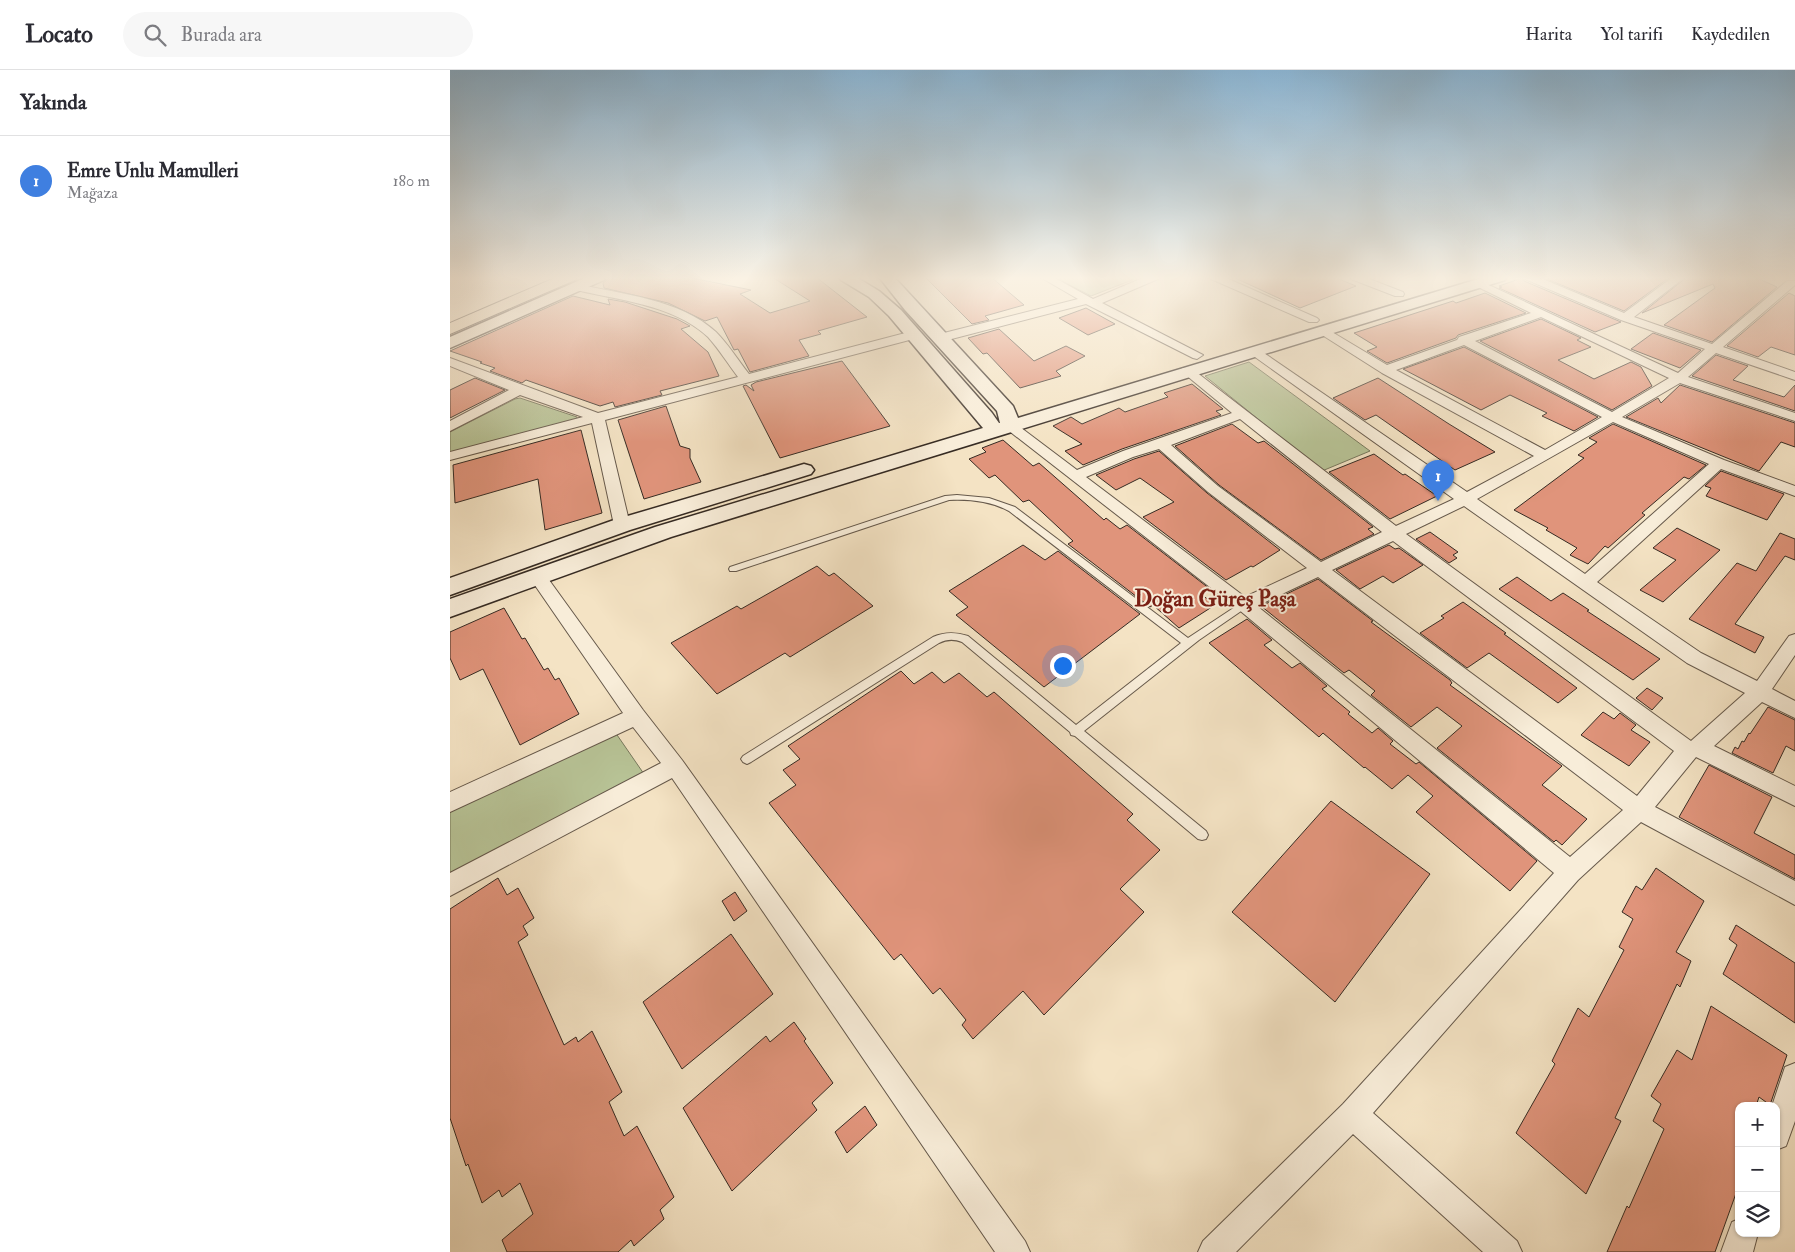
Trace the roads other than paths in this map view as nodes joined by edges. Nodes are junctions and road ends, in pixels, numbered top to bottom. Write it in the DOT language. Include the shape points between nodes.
graph roads {
  1 [pos="473,332"];
  2 [pos="708,332"];
  3 [pos="911,332"];
  4 [pos="935,332"];
  5 [pos="964,332"];
  6 [pos="1141,332"];
  7 [pos="1294,332"];
  8 [pos="1301,332"];
  9 [pos="1329,332"];
  10 [pos="1486,332"];
  11 [pos="1582,332"];
  12 [pos="1666,332"];
  13 [pos="1731,332"];
  14 [pos="913,335"];
  15 [pos="940,338"];
  16 [pos="1463,340"];
  17 [pos="450,344"];
  18 [pos="1714,348"];
  19 [pos="1254,352"];
  20 [pos="450,362"];
  21 [pos="1192,363"];
  22 [pos="1386,370"];
  23 [pos="1795,376"];
  24 [pos="745,378"];
  25 [pos="1679,378"];
  26 [pos="519,390"];
  27 [pos="1242,414"];
  28 [pos="1612,417"];
  29 [pos="1795,417"];
  30 [pos="598,418"];
  31 [pos="999,421"];
  32 [pos="450,426"];
  33 [pos="1161,444"];
  34 [pos="450,456"];
  35 [pos="1545,456"];
  36 [pos="1719,464"];
  37 [pos="1075,476"];
  38 [pos="1795,491"];
  39 [pos="1464,500"];
  40 [pos="622,525"];
  41 [pos="1395,534"];
  42 [pos="733,569"];
  43 [pos="1318,570"];
  44 [pos="538,577"];
  45 [pos="1585,583"];
  46 [pos="450,586"];
  47 [pos="1244,605"];
  48 [pos="450,608"];
  49 [pos="1795,641"];
  50 [pos="1188,643"];
  51 [pos="1759,692"];
  52 [pos="1795,710"];
  53 [pos="636,716"];
  54 [pos="1075,732"];
  55 [pos="1693,749"];
  56 [pos="747,759"];
  57 [pos="676,766"];
  58 [pos="1795,796"];
  59 [pos="450,802"];
  60 [pos="1640,810"];
  61 [pos="1202,835"];
  62 [pos="1570,872"];
  63 [pos="450,885"];
  64 [pos="1795,894"];
  65 [pos="1795,1077"];
  66 [pos="1353,1114"];
  67 [pos="1784,1129"];
  68 [pos="1742,1237"];
  69 [pos="1014,1252"];
  70 [pos="1214,1252"];
  71 [pos="1506,1252"];
  72 [pos="1737,1252"];
  1 -- 17 [label="main road"];
  2 -- 24 [label="street"];
  3 -- 14 [label="main road"];
  4 -- 15 [label="main road"];
  5 -- 15 [label="street"];
  6 -- 21 [label="street"];
  7 -- 21 [label="main road"];
  8 -- 19 [label="main road"];
  9 -- 22 [label="street"];
  10 -- 16 [label="street"];
  11 -- 25 [label="street"];
  12 -- 18 [label="street"];
  13 -- 18 [label="street"];
  14 -- 24 [label="street"];
  14 -- 31 [label="main road"];
  15 -- 31 [label="main road"];
  16 -- 22 [label="street"];
  16 -- 28 [label="street"];
  18 -- 23 [label="street"];
  18 -- 25 [label="street"];
  19 -- 21 [label="main road"];
  19 -- 39 [label="street"];
  20 -- 26 [label="street"];
  21 -- 27 [label="street"];
  21 -- 31 [label="main road"];
  22 -- 35 [label="street"];
  24 -- 30 [label="street"];
  25 -- 28 [label="street"];
  25 -- 29 [label="street"];
  26 -- 30 [label="street"];
  26 -- 32 [label="street"];
  27 -- 33 [label="street"];
  27 -- 41 [label="street"];
  28 -- 35 [label="street"];
  28 -- 36 [label="street"];
  30 -- 34 [label="street"];
  30 -- 40 [label="street"];
  31 -- 37 [label="street"];
  31 -- 40 [label="main road"];
  31 -- 44 [label="main road"];
  33 -- 37 [label="street"];
  33 -- 43 [label="street" via="1213,489"];
  35 -- 39 [label="street"];
  36 -- 38 [label="street"];
  36 -- 45 [label="street"];
  37 -- 47 [label="street"];
  39 -- 41 [label="street"];
  39 -- 45 [label="street"];
  40 -- 46 [label="main road"];
  41 -- 43 [label="street"];
  41 -- 55 [label="street"];
  42 -- 50 [label="lane" via="948,498 980,498 1012,509"];
  43 -- 47 [label="street"];
  43 -- 60 [label="street"];
  44 -- 48 [label="main road"];
  44 -- 53 [label="street"];
  45 -- 51 [label="street" via="1694,658"];
  47 -- 50 [label="lane"];
  47 -- 62 [label="street"];
  49 -- 51 [label="street"];
  50 -- 54 [label="lane"];
  51 -- 52 [label="street"];
  51 -- 55 [label="street"];
  53 -- 57 [label="street"];
  53 -- 59 [label="street"];
  54 -- 56 [label="lane" via="965,639 953,636 936,640"];
  54 -- 61 [label="lane"];
  55 -- 58 [label="street"];
  55 -- 60 [label="street"];
  57 -- 63 [label="street"];
  57 -- 69 [label="street"];
  60 -- 62 [label="street"];
  60 -- 64 [label="street"];
  62 -- 66 [label="street"];
  65 -- 67 [label="street"];
  66 -- 70 [label="street"];
  66 -- 71 [label="street"];
  68 -- 72 [label="street"];
}
